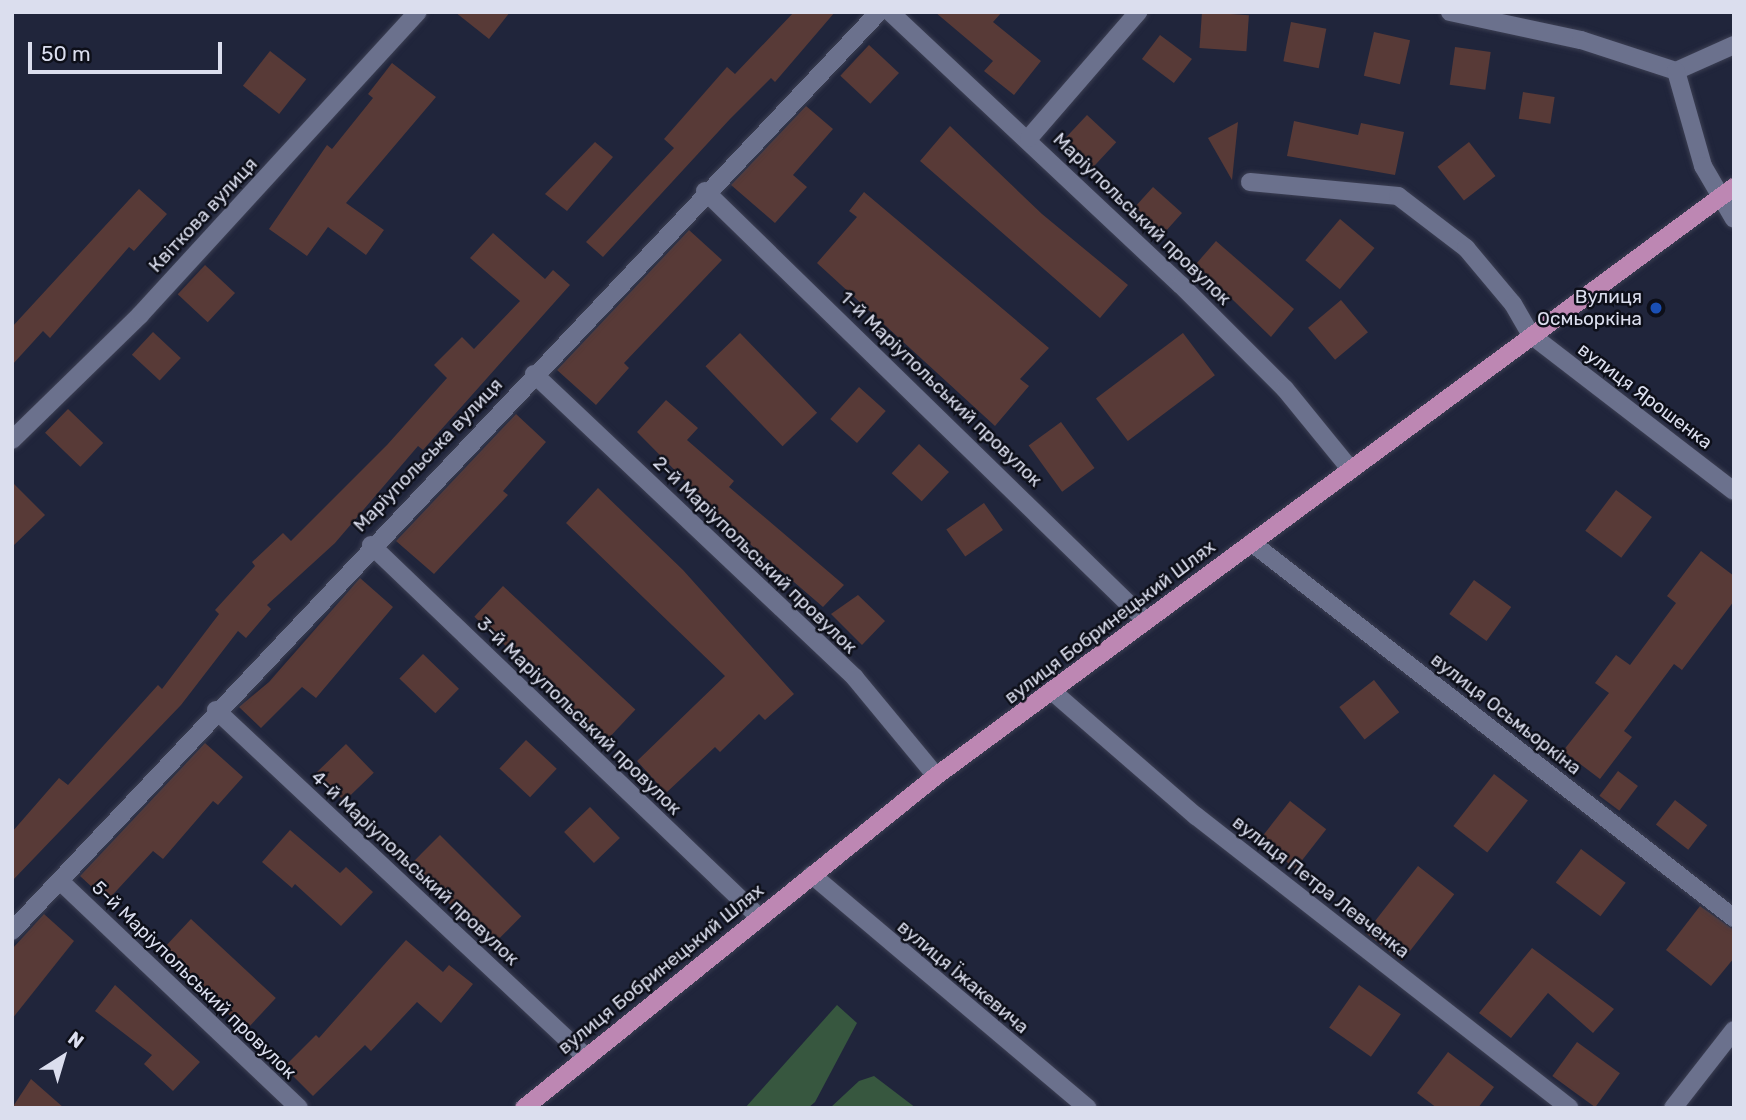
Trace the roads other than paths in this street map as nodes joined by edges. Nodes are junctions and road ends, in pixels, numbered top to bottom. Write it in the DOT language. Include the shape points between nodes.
graph roads {
  1 [pos="418,12"];
  2 [pos="879,12"];
  3 [pos="890,12"];
  4 [pos="1138,12"];
  5 [pos="1450,12"];
  6 [pos="1734,45"];
  7 [pos="1676,71"];
  8 [pos="1029,138"];
  9 [pos="1250,182"];
  10 [pos="1734,187"];
  11 [pos="705,191"];
  12 [pos="1718,198"];
  13 [pos="1734,219"];
  14 [pos="1530,334"];
  15 [pos="534,374"];
  16 [pos="12,440"];
  17 [pos="1351,470"];
  18 [pos="1734,491"];
  19 [pos="1252,543"];
  20 [pos="371,545"];
  21 [pos="1145,620"];
  22 [pos="1052,691"];
  23 [pos="215,710"];
  24 [pos="936,776"];
  25 [pos="812,875"];
  26 [pos="61,882"];
  27 [pos="759,917"];
  28 [pos="1734,918"];
  29 [pos="12,931"];
  30 [pos="1734,1030"];
  31 [pos="585,1056"];
  32 [pos="299,1108"];
  33 [pos="524,1108"];
  34 [pos="1088,1108"];
  35 [pos="1570,1108"];
  36 [pos="1672,1108"];
  1 -- 16 [label="street, Квіткова вулиця" via="140,315"];
  2 -- 11 [label="street, Маріупольська вулиця"];
  3 -- 8 [label="street, Маріупольський провулок"];
  4 -- 8 [label="street"];
  5 -- 7 [label="street" via="1581,40"];
  6 -- 7 [label="street"];
  7 -- 12 [label="street" via="1692,136"];
  8 -- 17 [label="street, Маріупольський провулок" via="1285,389"];
  9 -- 14 [label="street" via="1398,196 1466,248 1513,304"];
  10 -- 12 [label="main road, вулиця Бобринецький Шлях"];
  11 -- 15 [label="street, Маріупольська вулиця"];
  11 -- 21 [label="street, 1-й Маріупольський провулок"];
  12 -- 13 [label="street"];
  12 -- 14 [label="main road, вулиця Бобринецький Шлях"];
  14 -- 17 [label="main road, вулиця Бобринецький Шлях"];
  14 -- 18 [label="street, вулиця Ярошенка"];
  15 -- 20 [label="street, Маріупольська вулиця"];
  15 -- 24 [label="street, 2-й Маріупольський провулок" via="855,678"];
  17 -- 19 [label="main road, вулиця Бобринецький Шлях"];
  19 -- 21 [label="main road, вулиця Бобринецький Шлях"];
  19 -- 28 [label="street, вулиця Осьмьоркіна"];
  20 -- 23 [label="street, Маріупольська вулиця"];
  20 -- 27 [label="street, 3-й Маріупольський провулок"];
  21 -- 22 [label="main road, вулиця Бобринецький Шлях"];
  22 -- 24 [label="main road, вулиця Бобринецький Шлях"];
  22 -- 35 [label="street, вулиця Петра Левченка" via="1196,816"];
  23 -- 26 [label="street, Маріупольська вулиця"];
  23 -- 31 [label="street, 4-й Маріупольський провулок"];
  24 -- 25 [label="main road, вулиця Бобринецький Шлях"];
  25 -- 27 [label="main road, вулиця Бобринецький Шлях"];
  25 -- 34 [label="street, вулиця Їжакевича"];
  26 -- 29 [label="street, Маріупольська вулиця"];
  26 -- 32 [label="street, 5-й Маріупольський провулок"];
  27 -- 31 [label="main road, вулиця Бобринецький Шлях"];
  30 -- 36 [label="street"];
  31 -- 33 [label="main road, вулиця Бобринецький Шлях"];
}
